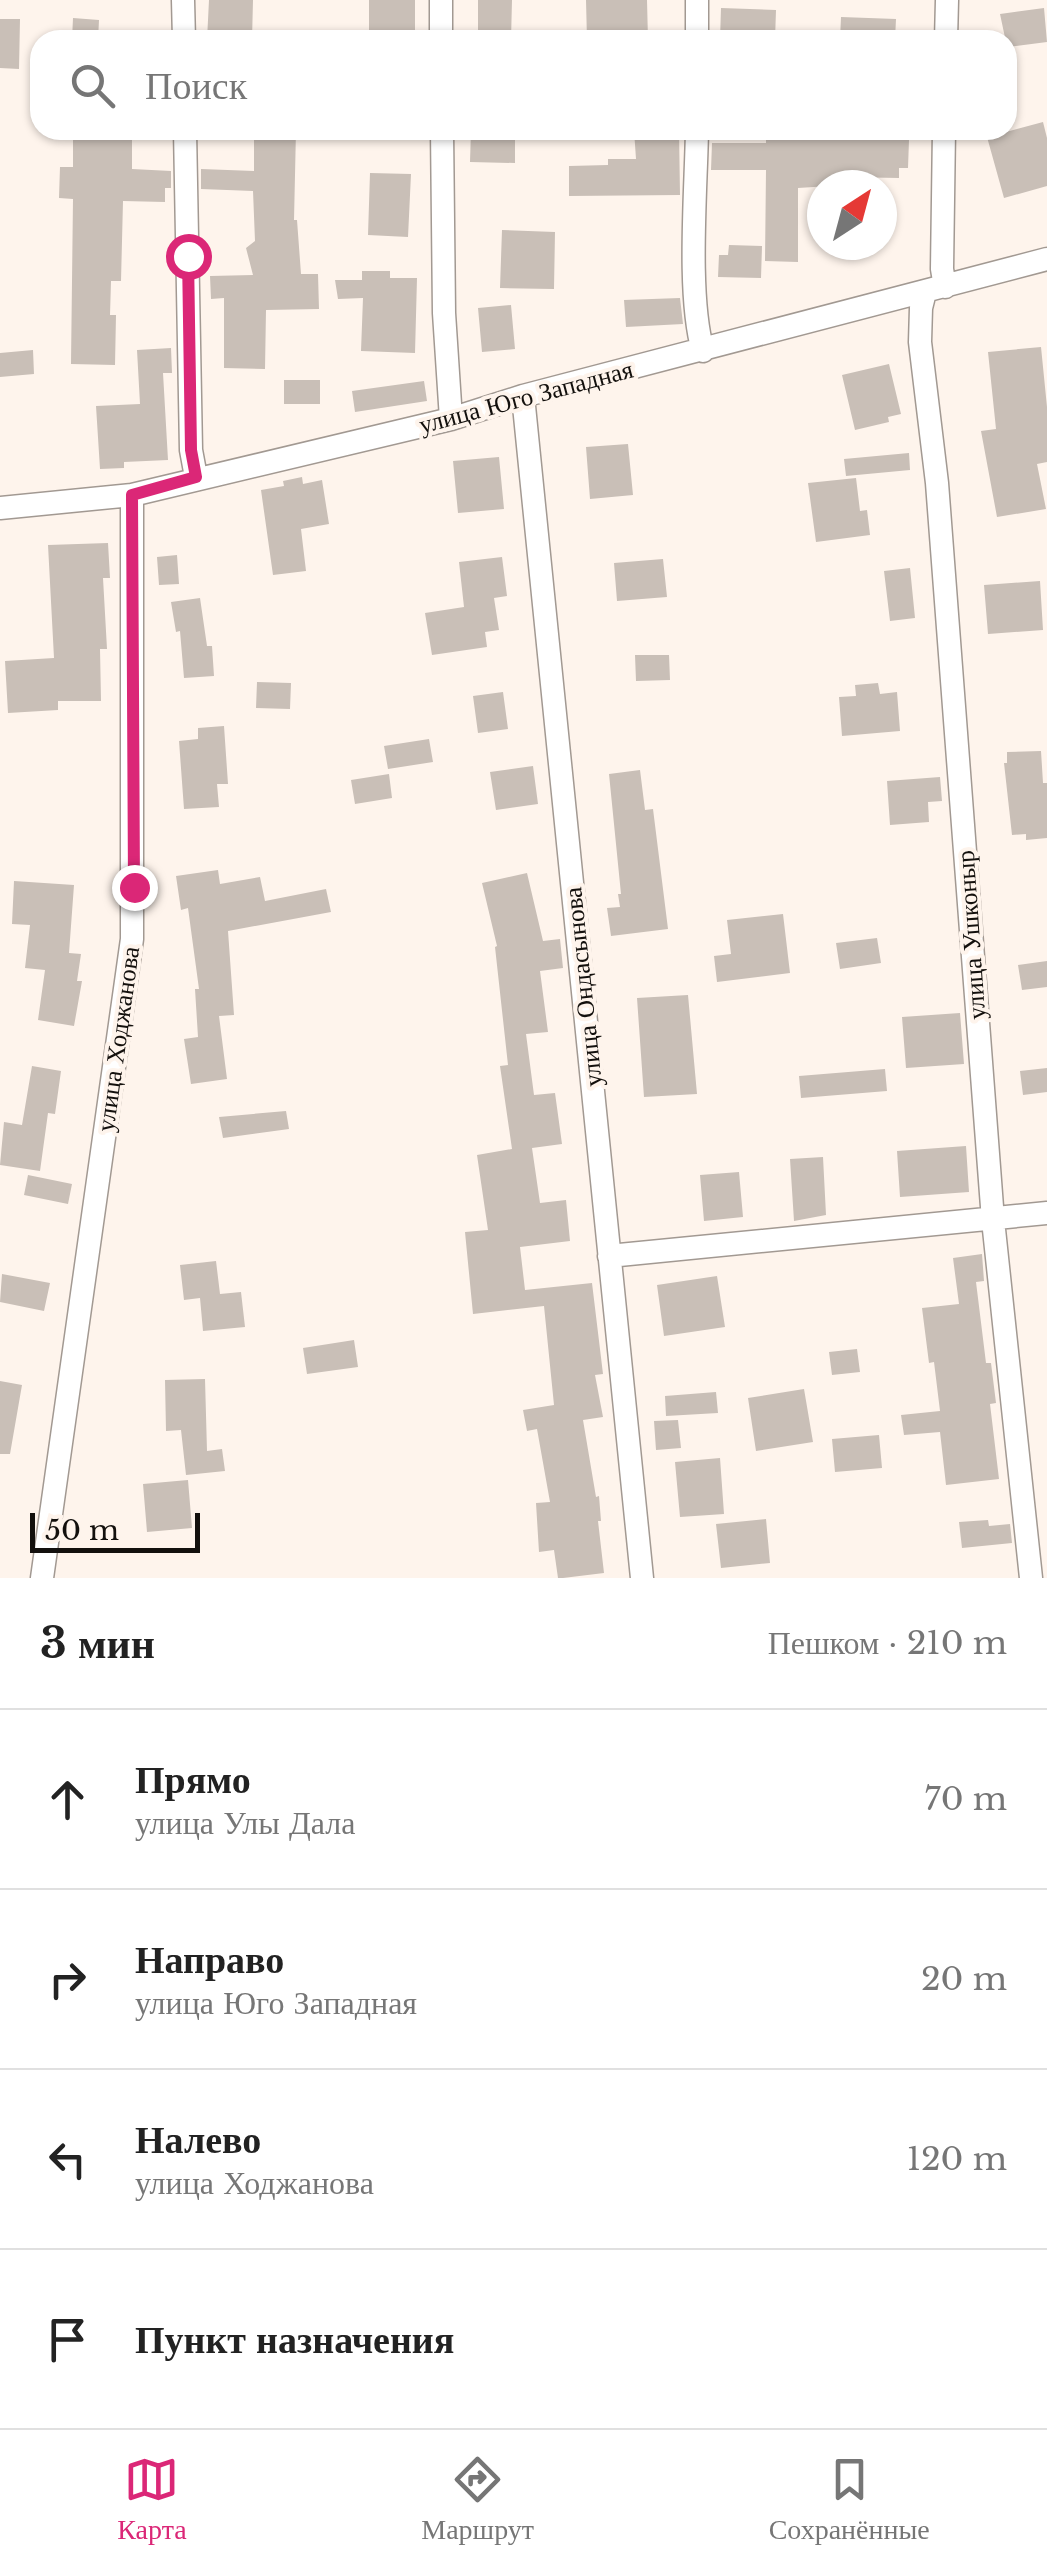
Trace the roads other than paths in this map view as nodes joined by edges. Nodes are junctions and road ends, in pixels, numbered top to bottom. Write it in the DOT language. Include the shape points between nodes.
graph roads {
  1 [pos="183,0"];
  2 [pos="441,0"];
  3 [pos="697,0"];
  4 [pos="947,0"];
  5 [pos="184,30"];
  6 [pos="441,30"];
  7 [pos="697,30"];
  8 [pos="946,30"];
  9 [pos="186,140"];
  10 [pos="442,140"];
  11 [pos="696,140"];
  12 [pos="944,140"];
  13 [pos="1047,260"];
  14 [pos="935,290"];
  15 [pos="703,350"];
  16 [pos="523,396"];
  17 [pos="451,418"];
  18 [pos="196,477"];
  19 [pos="132,495"];
  20 [pos="0,508"];
  21 [pos="1047,1212"];
  22 [pos="993,1220"];
  23 [pos="609,1256"];
  24 [pos="42,1578"];
  25 [pos="642,1578"];
  26 [pos="1031,1578"];
  1 -- 5 [label="street"];
  2 -- 6 [label="street"];
  3 -- 7 [label="street"];
  4 -- 8 [label="street"];
  9 -- 18 [label="street"];
  10 -- 17 [label="street"];
  11 -- 15 [label="street"];
  12 -- 14 [label="street, улица Ушконыр" via="942,270"];
  13 -- 14 [label="street, улица Юго Западная"];
  14 -- 15 [label="street, улица Юго Западная"];
  14 -- 22 [label="street, улица Ушконыр" via="921,308 920,342 937,483"];
  15 -- 16 [label="street, улица Юго Западная"];
  16 -- 17 [label="street, улица Юго Западная"];
  16 -- 23 [label="street, улица Ондасынова"];
  17 -- 18 [label="street, улица Юго Западная"];
  18 -- 19 [label="street, улица Юго Западная"];
  19 -- 20 [label="street, улица Юго Западная"];
  19 -- 24 [label="street, улица Ходжанова" via="132,938"];
  21 -- 22 [label="street"];
  22 -- 23 [label="street"];
  22 -- 26 [label="street, улица Ушконыр"];
  23 -- 25 [label="street, улица Ондасынова"];
}
